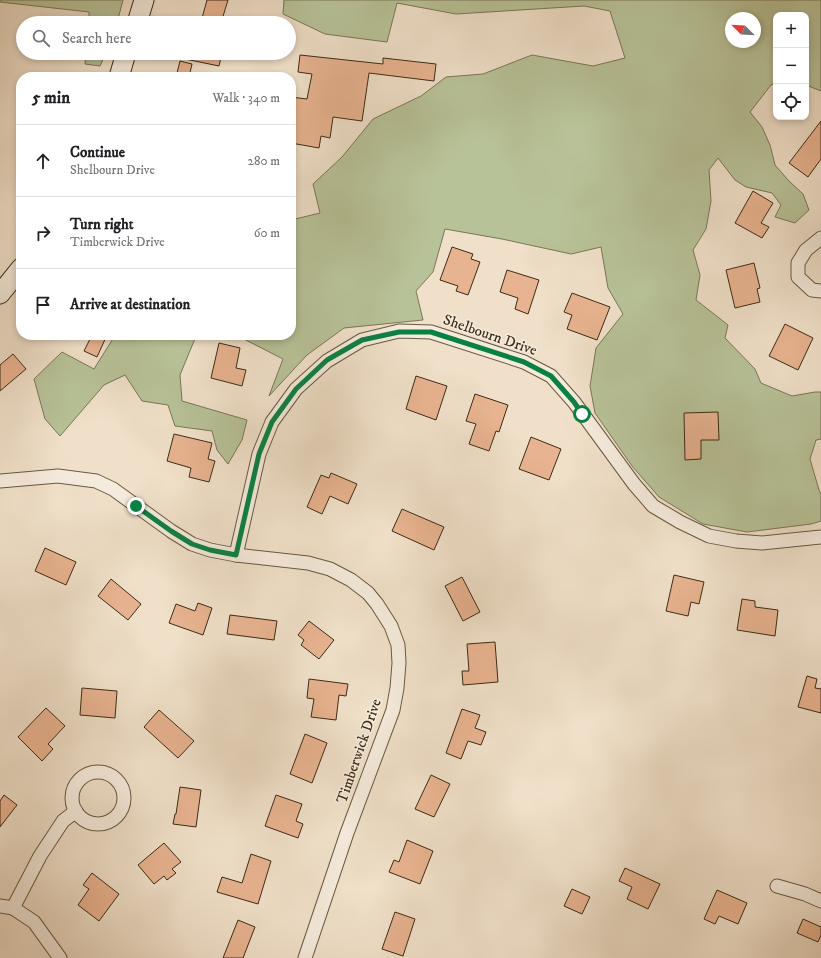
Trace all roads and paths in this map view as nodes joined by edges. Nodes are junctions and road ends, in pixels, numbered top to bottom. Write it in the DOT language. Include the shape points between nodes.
graph roads {
  1 [pos="144,0"];
  2 [pos="139,16"];
  3 [pos="124,60"];
  4 [pos="120,72"];
  5 [pos="821,238"];
  6 [pos="16,274"];
  7 [pos="821,291"];
  8 [pos="0,294"];
  9 [pos="0,481"];
  10 [pos="821,537"];
  11 [pos="236,555"];
  12 [pos="76,811"];
  13 [pos="776,886"];
  14 [pos="821,901"];
  15 [pos="6,907"];
  16 [pos="60,958"];
  17 [pos="305,958"];
  1 -- 2 [label="street"];
  3 -- 4 [label="street"];
  5 -- 7 [label="street" via="806,250 798,263 798,277 812,290"];
  6 -- 8 [label="street"];
  9 -- 11 [label="street, Timberwick Drive" via="58,476 96,481 113,489 192,544"];
  10 -- 11 [label="street, Shelbourn Drive" via="762,543 736,541 709,536 680,522 653,506 574,402 551,376 524,362 431,332 399,332 362,340 327,360 296,389 272,422 259,454"];
  11 -- 17 [label="street, Timberwick Drive" via="308,563 330,569 351,580 377,604 391,626 398,645 399,663 393,710 347,833"];
  12 -- 12 [label="street" via="80,817 94,824 108,822 120,812 125,798 124,791 116,778 110,774 88,774 77,783 74,790 72,797"];
  12 -- 15 [label="street" via="63,821"];
  13 -- 14 [label="street"];
  15 -- 16 [label="street" via="34,922"];
}
